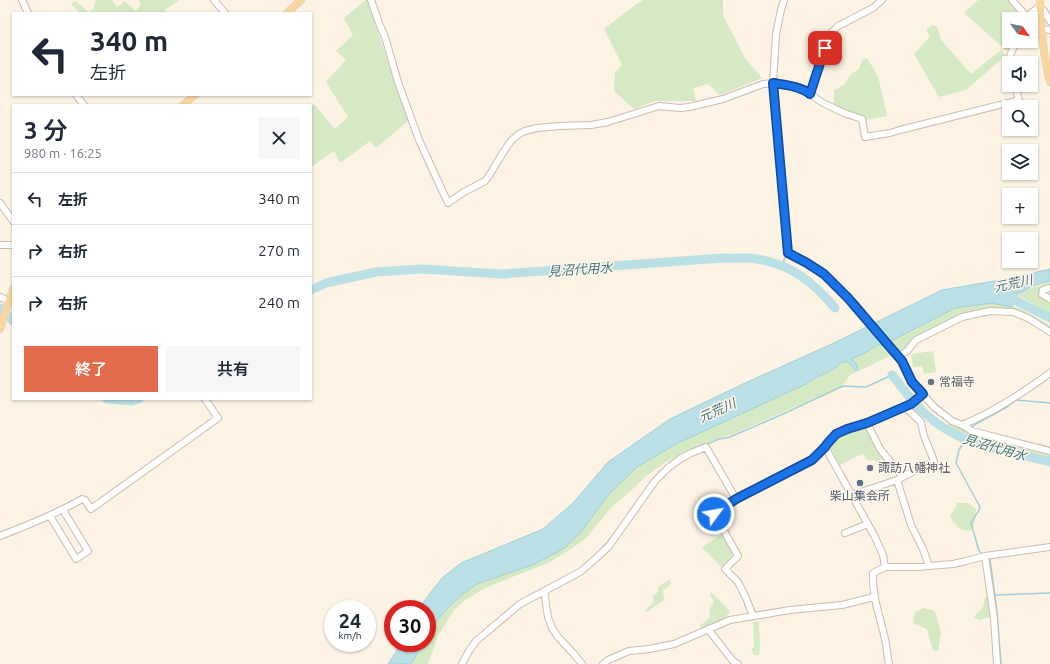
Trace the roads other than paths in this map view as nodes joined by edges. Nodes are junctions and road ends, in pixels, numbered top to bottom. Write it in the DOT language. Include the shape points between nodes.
graph roads {
  1 [pos="22,0"];
  2 [pos="214,0"];
  3 [pos="301,0"];
  4 [pos="371,0"];
  5 [pos="784,0"];
  6 [pos="1012,0"];
  7 [pos="880,1"];
  8 [pos="1040,4"];
  9 [pos="28,12"];
  10 [pos="224,12"];
  11 [pos="288,12"];
  12 [pos="1023,12"];
  13 [pos="1050,21"];
  14 [pos="1038,26"];
  15 [pos="1042,29"];
  16 [pos="1050,30"];
  17 [pos="1050,82"];
  18 [pos="773,83"];
  19 [pos="1017,92"];
  20 [pos="810,94"];
  21 [pos="77,96"];
  22 [pos="194,96"];
  23 [pos="83,104"];
  24 [pos="184,104"];
  25 [pos="0,203"];
  26 [pos="12,220"];
  27 [pos="0,245"];
  28 [pos="12,245"];
  29 [pos="1050,288"];
  30 [pos="12,293"];
  31 [pos="0,297"];
  32 [pos="1050,299"];
  33 [pos="9,302"];
  34 [pos="0,329"];
  35 [pos="1050,332"];
  36 [pos="897,355"];
  37 [pos="1050,373"];
  38 [pos="923,394"];
  39 [pos="206,400"];
  40 [pos="908,406"];
  41 [pos="867,423"];
  42 [pos="962,425"];
  43 [pos="825,447"];
  44 [pos="1050,452"];
  45 [pos="900,478"];
  46 [pos="852,495"];
  47 [pos="736,499"];
  48 [pos="63,510"];
  49 [pos="50,516"];
  50 [pos="868,524"];
  51 [pos="845,533"];
  52 [pos="0,536"];
  53 [pos="1050,547"];
  54 [pos="985,556"];
  55 [pos="928,566"];
  56 [pos="885,567"];
  57 [pos="544,591"];
  58 [pos="874,597"];
  59 [pos="753,616"];
  60 [pos="708,629"];
  61 [pos="462,664"];
  62 [pos="582,664"];
  63 [pos="603,664"];
  64 [pos="738,664"];
  65 [pos="889,664"];
  66 [pos="997,664"];
  1 -- 9 [label="street"];
  2 -- 10 [label="street"];
  3 -- 11 [label="main road"];
  4 -- 18 [label="street" via="419,140 448,203 485,181 511,141 524,132 537,128 608,122 659,106 689,107 723,99 762,84"];
  5 -- 18 [label="street" via="776,34"];
  6 -- 12 [label="street"];
  7 -- 20 [label="street" via="873,8 838,26 831,33"];
  8 -- 13 [label="street"];
  8 -- 15 [label="main road"];
  14 -- 15 [label="street"];
  15 -- 16 [label="street"];
  15 -- 17 [label="main road"];
  18 -- 20 [label="street" via="789,85"];
  18 -- 36 [label="street" via="788,253 824,274 852,302"];
  19 -- 20 [label="street" via="1019,100 866,137 862,119 823,103"];
  21 -- 23 [label="street"];
  22 -- 24 [label="main road"];
  25 -- 26 [label="street"];
  27 -- 28 [label="street"];
  29 -- 32 [label="street" via="1042,292"];
  30 -- 33 [label="main road"];
  31 -- 33 [label="street"];
  33 -- 34 [label="main road"];
  35 -- 36 [label="street" via="1028,318 1012,312 990,311 962,318 916,340 907,351"];
  36 -- 38 [label="street" via="912,382"];
  37 -- 42 [label="street" via="1007,402"];
  38 -- 40 [label="street"];
  38 -- 42 [label="street" via="943,415"];
  39 -- 48 [label="street" via="218,418 91,509 86,500 82,499"];
  40 -- 41 [label="street"];
  40 -- 45 [label="street" via="920,422 934,461"];
  41 -- 43 [label="street" via="836,434"];
  41 -- 45 [label="street" via="880,449"];
  42 -- 44 [label="street" via="972,431"];
  43 -- 46 [label="street"];
  43 -- 47 [label="street" via="812,460"];
  45 -- 46 [label="street"];
  45 -- 55 [label="street" via="911,524 924,549"];
  46 -- 50 [label="street"];
  47 -- 57 [label="street" via="706,447 691,453 668,468 655,481 609,546 580,572"];
  47 -- 59 [label="street" via="714,514 738,556 725,569 738,582"];
  48 -- 49 [label="street"];
  48 -- 49 [label="street" via="88,551 76,559"];
  49 -- 52 [label="street"];
  50 -- 51 [label="street"];
  50 -- 56 [label="street" via="883,555"];
  53 -- 54 [label="street"];
  54 -- 55 [label="street" via="953,564"];
  54 -- 66 [label="street" via="994,618"];
  55 -- 56 [label="street"];
  56 -- 58 [label="street" via="873,573"];
  57 -- 61 [label="street" via="520,604 484,633"];
  57 -- 62 [label="street" via="552,628"];
  58 -- 59 [label="street" via="842,605"];
  58 -- 65 [label="street"];
  59 -- 60 [label="street" via="730,620"];
  60 -- 63 [label="street" via="674,644 628,651"];
  60 -- 64 [label="street"];
}
